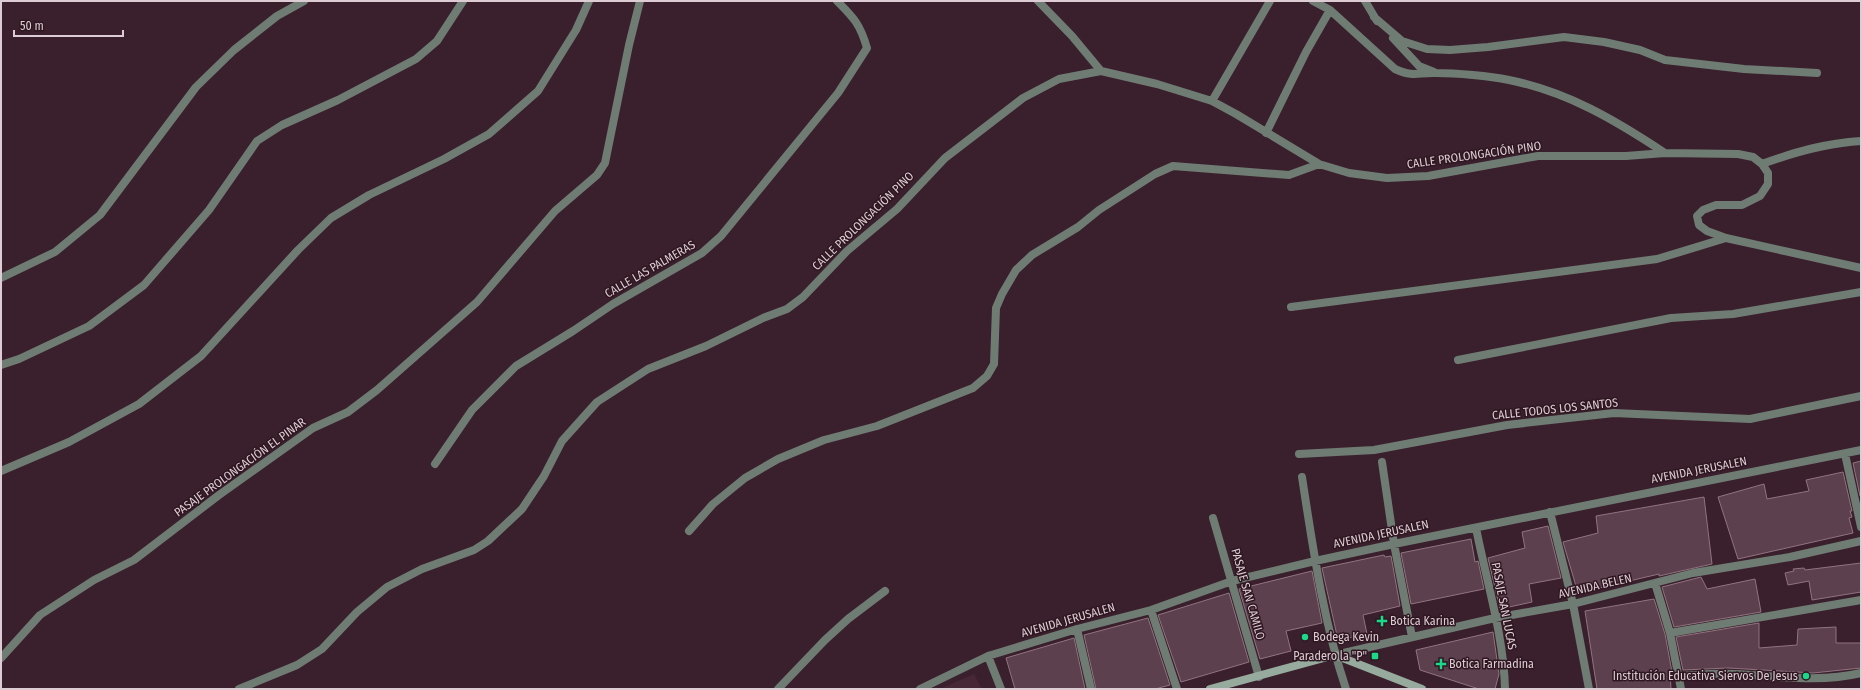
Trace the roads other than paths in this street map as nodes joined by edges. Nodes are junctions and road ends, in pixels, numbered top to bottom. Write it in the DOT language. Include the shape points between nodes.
graph roads {
  1 [pos="304,1"];
  2 [pos="463,1"];
  3 [pos="589,1"];
  4 [pos="640,1"];
  5 [pos="837,1"];
  6 [pos="1038,1"];
  7 [pos="1270,1"];
  8 [pos="1313,1"];
  9 [pos="1365,1"];
  10 [pos="1330,10"];
  11 [pos="1374,17"];
  12 [pos="1101,71"];
  13 [pos="1435,72"];
  14 [pos="1817,73"];
  15 [pos="1212,101"];
  16 [pos="1266,133"];
  17 [pos="1861,141"];
  18 [pos="1665,153"];
  19 [pos="1319,164"];
  20 [pos="1762,164"];
  21 [pos="1726,238"];
  22 [pos="1861,268"];
  23 [pos="1,278"];
  24 [pos="1861,292"];
  25 [pos="1291,307"];
  26 [pos="1458,360"];
  27 [pos="1,365"];
  28 [pos="1861,396"];
  29 [pos="1861,450"];
  30 [pos="1299,454"];
  31 [pos="1845,454"];
  32 [pos="1382,462"];
  33 [pos="435,464"];
  34 [pos="1,471"];
  35 [pos="1302,477"];
  36 [pos="1550,512"];
  37 [pos="1214,518"];
  38 [pos="1861,527"];
  39 [pos="1476,528"];
  40 [pos="689,531"];
  41 [pos="1861,541"];
  42 [pos="1394,544"];
  43 [pos="1315,560"];
  44 [pos="1232,581"];
  45 [pos="1655,583"];
  46 [pos="886,591"];
  47 [pos="1861,600"];
  48 [pos="1573,604"];
  49 [pos="1151,610"];
  50 [pos="1495,618"];
  51 [pos="1076,629"];
  52 [pos="1670,633"];
  53 [pos="1412,637"];
  54 [pos="1335,655"];
  55 [pos="988,656"];
  56 [pos="1,658"];
  57 [pos="1861,673"];
  58 [pos="1259,676"];
  59 [pos="1679,676"];
  60 [pos="240,689"];
  61 [pos="778,689"];
  62 [pos="920,689"];
  63 [pos="1001,689"];
  64 [pos="1091,689"];
  65 [pos="1177,689"];
  66 [pos="1210,689"];
  67 [pos="1346,689"];
  68 [pos="1422,689"];
  69 [pos="1505,689"];
  70 [pos="1589,689"];
  71 [pos="1681,689"];
  1 -- 23 [label="street" via="278,16 234,50 196,86 100,215 55,252"];
  2 -- 27 [label="street" via="437,41 416,59 338,100 282,125 257,141 208,210 144,285 89,326"];
  3 -- 34 [label="street" via="576,30 538,90 489,134 369,195 331,218 298,250 201,356 139,404 69,442"];
  4 -- 56 [label="street, PASAJE PROLONGACIÓN EL PINAR" via="605,164 597,176 555,211 477,302 377,390 348,412 306,433 134,560 94,580 40,615"];
  5 -- 33 [label="street, CALLE LAS PALMERAS" via="856,20 867,48 838,93 721,236 702,254 613,304 516,366 472,410"];
  6 -- 12 [label="street"];
  7 -- 15 [label="street"];
  8 -- 10 [label="street"];
  9 -- 11 [label="street"];
  10 -- 13 [label="street" via="1395,69 1406,74 1422,75"];
  10 -- 16 [label="street"];
  11 -- 13 [label="street" via="1419,66"];
  11 -- 14 [label="street" via="1402,41 1427,49 1488,47 1564,37 1640,50 1665,60 1744,69"];
  12 -- 15 [label="street, CALLE PROLONGACIÓN PINO" via="1158,84"];
  12 -- 60 [label="street, CALLE PROLONGACIÓN PINO" via="1059,79 1023,98 945,158 897,209 847,251 803,297 787,309 648,369 597,402 562,441 544,476 522,509 488,541 474,550 422,569 387,587 357,612 322,649 297,665"];
  13 -- 18 [label="street" via="1509,80 1571,98 1616,122"];
  15 -- 16 [label="street, CALLE PROLONGACIÓN PINO"];
  16 -- 19 [label="street, CALLE PROLONGACIÓN PINO"];
  17 -- 20 [label="street" via="1836,142 1797,151"];
  18 -- 19 [label="street, CALLE PROLONGACIÓN PINO" via="1538,156 1428,176 1387,178 1349,173"];
  18 -- 20 [label="street, CALLE PROLONGACIÓN PINO" via="1738,154 1753,158"];
  19 -- 40 [label="street" via="1289,175 1173,166 1155,174 1032,255 1016,270 996,308 994,364 988,376 972,388 877,426 824,440 778,459 744,478 713,504"];
  20 -- 21 [label="street" via="1768,173 1768,184 1760,196 1742,205 1716,205 1703,210 1697,216 1699,225"];
  21 -- 22 [label="street"];
  21 -- 25 [label="street" via="1658,259"];
  24 -- 26 [label="street" via="1733,314 1671,318"];
  28 -- 30 [label="street, CALLE TODOS LOS SANTOS" via="1750,419 1614,413 1507,425 1374,450"];
  29 -- 31 [label="street, AVENIDA JERUSALEN"];
  31 -- 36 [label="street, AVENIDA JERUSALEN"];
  31 -- 38 [label="street"];
  32 -- 42 [label="street"];
  35 -- 43 [label="street"];
  36 -- 39 [label="street, AVENIDA JERUSALEN"];
  36 -- 48 [label="street"];
  37 -- 44 [label="street, PASAJE SAN CAMILO"];
  39 -- 42 [label="street, AVENIDA JERUSALEN"];
  39 -- 50 [label="street, PASAJE SAN LUCAS"];
  41 -- 45 [label="street, AVENIDA BELEN" via="1790,557 1693,573"];
  42 -- 43 [label="street, AVENIDA JERUSALEN"];
  42 -- 53 [label="street"];
  43 -- 44 [label="street, AVENIDA JERUSALEN"];
  43 -- 54 [label="street"];
  44 -- 49 [label="street, AVENIDA JERUSALEN"];
  44 -- 58 [label="street, PASAJE SAN CAMILO"];
  45 -- 48 [label="street, AVENIDA BELEN"];
  45 -- 52 [label="street"];
  46 -- 61 [label="street" via="848,619"];
  47 -- 52 [label="street"];
  48 -- 50 [label="street, AVENIDA BELEN"];
  48 -- 70 [label="street"];
  49 -- 51 [label="street, AVENIDA JERUSALEN"];
  49 -- 65 [label="street"];
  50 -- 53 [label="street, AVENIDA BELEN"];
  50 -- 69 [label="street, PASAJE SAN LUCAS"];
  51 -- 55 [label="street, AVENIDA JERUSALEN"];
  51 -- 64 [label="street"];
  52 -- 59 [label="street"];
  53 -- 54 [label="street, AVENIDA BELEN"];
  54 -- 58 [label="street"];
  54 -- 67 [label="street"];
  54 -- 68 [label="street"];
  55 -- 62 [label="street, AVENIDA JERUSALEN"];
  55 -- 63 [label="street"];
  57 -- 59 [label="street" via="1843,677 1804,679 1733,674"];
  58 -- 66 [label="street"];
  59 -- 71 [label="street"];
}
